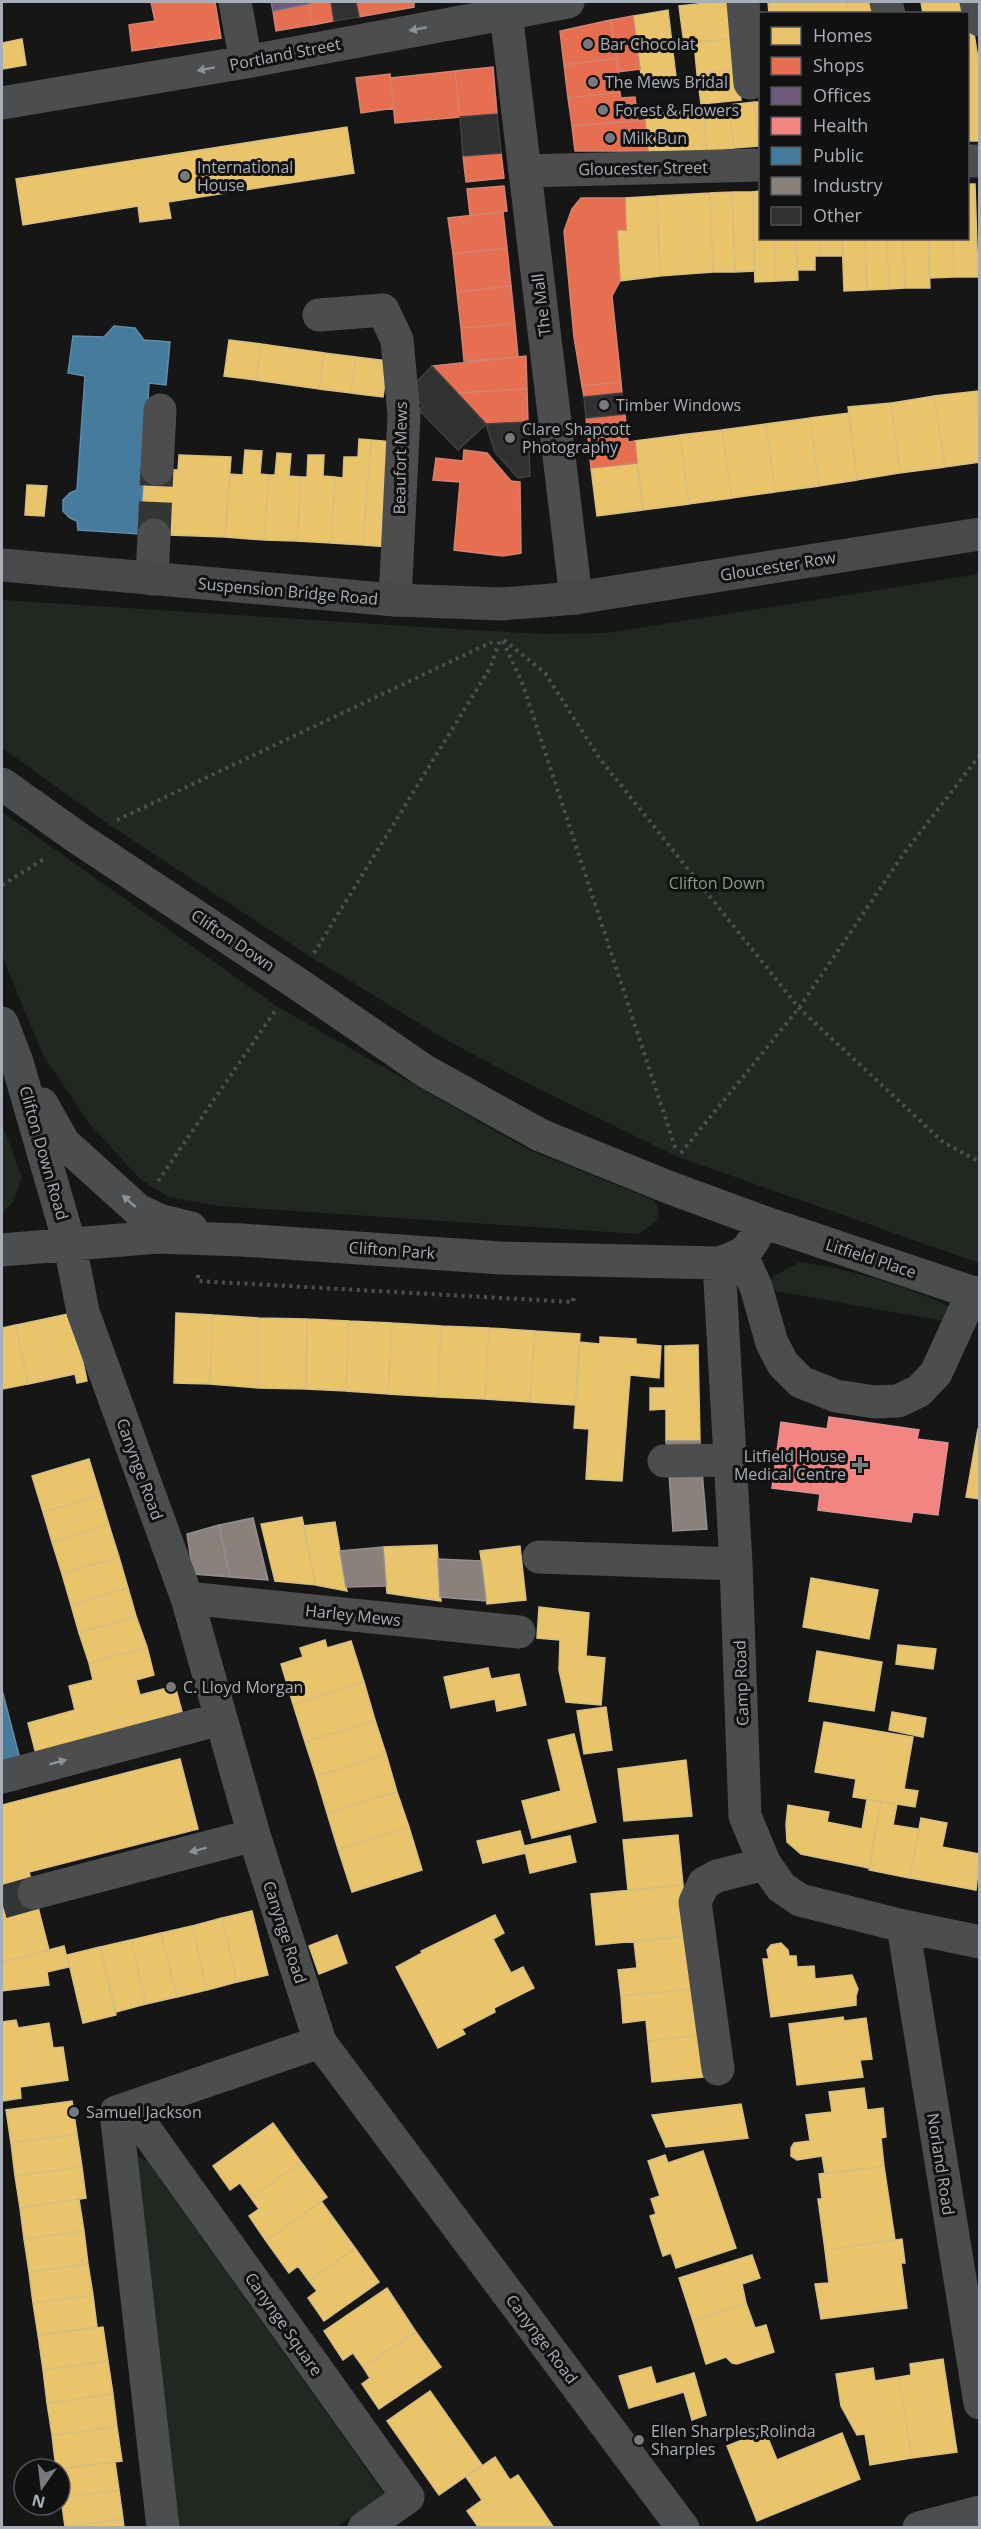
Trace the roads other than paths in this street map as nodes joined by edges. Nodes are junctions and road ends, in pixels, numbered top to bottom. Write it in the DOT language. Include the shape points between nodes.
graph roads {
  1 [pos="235,2"];
  2 [pos="568,2"];
  3 [pos="743,2"];
  4 [pos="976,2"];
  5 [pos="485,11"];
  6 [pos="980,20"];
  7 [pos="246,62"];
  8 [pos="750,83"];
  9 [pos="2,103"];
  10 [pos="759,165"];
  11 [pos="525,171"];
  12 [pos="319,315"];
  13 [pos="160,410"];
  14 [pos="157,469"];
  15 [pos="980,534"];
  16 [pos="154,535"];
  17 [pos="2,565"];
  18 [pos="152,579"];
  19 [pos="576,598"];
  20 [pos="395,600"];
  21 [pos="2,784"];
  22 [pos="2,1023"];
  23 [pos="17,1062"];
  24 [pos="763,1222"];
  25 [pos="242,1240"];
  26 [pos="70,1245"];
  27 [pos="2,1250"];
  28 [pos="730,1260"];
  29 [pos="976,1294"];
  30 [pos="730,1460"];
  31 [pos="664,1461"];
  32 [pos="539,1557"];
  33 [pos="736,1564"];
  34 [pos="187,1598"];
  35 [pos="519,1632"];
  36 [pos="220,1719"];
  37 [pos="2,1777"];
  38 [pos="254,1835"];
  39 [pos="765,1864"];
  40 [pos="34,1893"];
  41 [pos="903,1926"];
  42 [pos="980,1942"];
  43 [pos="320,2042"];
  44 [pos="718,2069"];
  45 [pos="130,2108"];
  46 [pos="980,2403"];
  47 [pos="980,2512"];
  48 [pos="163,2528"];
  49 [pos="364,2528"];
  50 [pos="683,2528"];
  51 [pos="919,2528"];
  1 -- 7 [label="street"];
  2 -- 5 [label="street, Portland Street"];
  3 -- 8 [label="street"];
  4 -- 6 [label="street"];
  5 -- 7 [label="street, Portland Street, one-way"];
  5 -- 11 [label="street, The Mall"];
  7 -- 9 [label="street, Portland Street, one-way"];
  10 -- 11 [label="street, Gloucester Street"];
  11 -- 19 [label="street, The Mall"];
  12 -- 20 [label="street, Beaufort Mews" via="383,310 397,340 404,415"];
  13 -- 14 [label="street"];
  15 -- 19 [label="main road, Gloucester Row"];
  16 -- 18 [label="street"];
  17 -- 18 [label="main road, Suspension Bridge Road"];
  18 -- 20 [label="main road, Suspension Bridge Road"];
  19 -- 20 [label="main road, Suspension Bridge Road" via="502,604"];
  21 -- 24 [label="street, Clifton Down" via="425,1071 540,1135"];
  22 -- 23 [label="street, Clifton Down Road"];
  25 -- 23 [label="street, Clifton Down Road, one-way" via="159,1220 138,1210 64,1143"];
  23 -- 26 [label="street, Clifton Down Road"];
  24 -- 28 [label="street" via="752,1243"];
  24 -- 29 [label="street, Litfield Place"];
  25 -- 26 [label="street, Clifton Park" via="158,1237"];
  25 -- 28 [label="street, Clifton Park" via="501,1258"];
  26 -- 27 [label="street, Clifton Park"];
  26 -- 34 [label="street, Canynge Road" via="83,1312"];
  28 -- 29 [label="street" via="756,1287 772,1343 783,1364 801,1382 836,1396 875,1402 898,1401 919,1391 936,1373"];
  28 -- 30 [label="street, Camp Road"];
  30 -- 31 [label="street"];
  30 -- 33 [label="street, Camp Road"];
  32 -- 33 [label="street"];
  33 -- 39 [label="street, Camp Road" via="745,1816"];
  34 -- 35 [label="street, Harley Mews"];
  34 -- 36 [label="street, Canynge Road"];
  37 -- 36 [label="street, one-way"];
  36 -- 38 [label="street, Canynge Road"];
  38 -- 40 [label="street, one-way"];
  38 -- 43 [label="street, Canynge Road"];
  39 -- 41 [label="street, Camp Road" via="781,1887 800,1900"];
  39 -- 44 [label="street" via="704,1883 695,1902"];
  41 -- 42 [label="street, Camp Road"];
  41 -- 46 [label="street, Norland Road"];
  43 -- 45 [label="street"];
  43 -- 50 [label="street, Canynge Road"];
  45 -- 48 [label="street" via="116,2112"];
  45 -- 49 [label="street, Canynge Square" via="408,2497"];
  47 -- 51 [label="street"];
}
